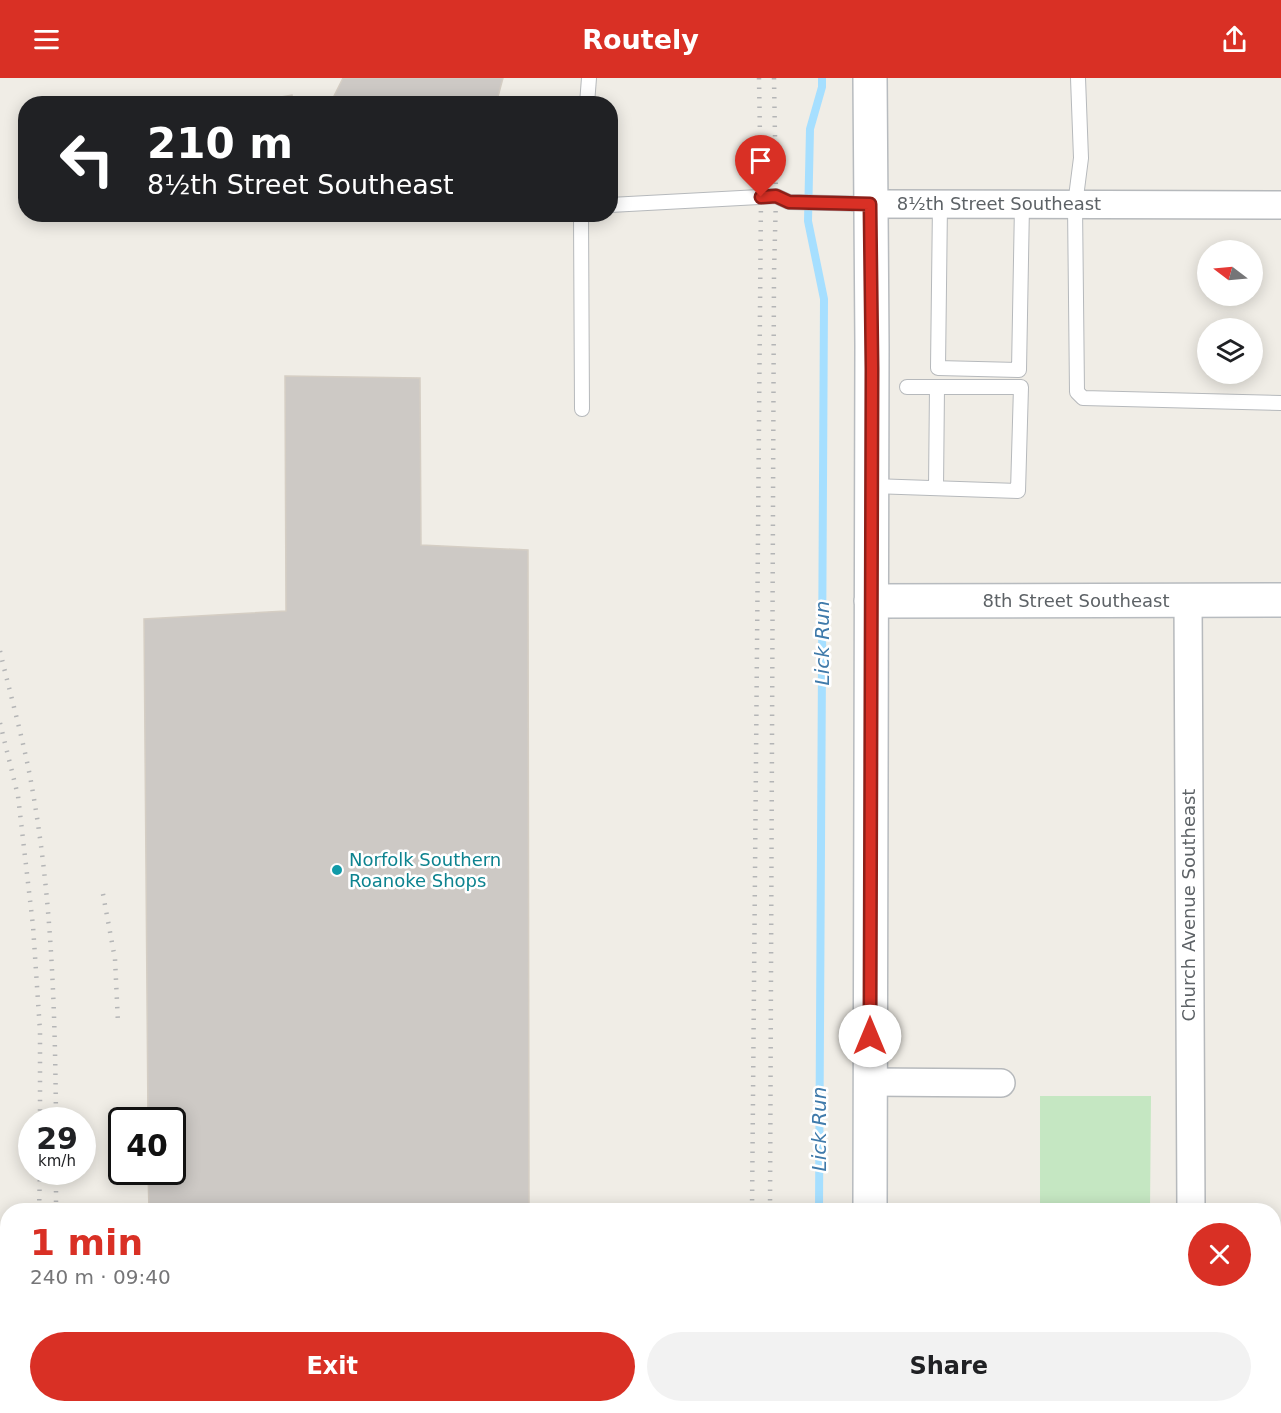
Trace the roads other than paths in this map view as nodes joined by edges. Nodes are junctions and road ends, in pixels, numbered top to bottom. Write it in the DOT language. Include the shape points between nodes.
graph roads {
  1 [pos="590,78"];
  2 [pos="870,78"];
  3 [pos="1078,78"];
  4 [pos="588,96"];
  5 [pos="870,204"];
  6 [pos="940,204"];
  7 [pos="618,205"];
  8 [pos="1022,205"];
  9 [pos="1075,205"];
  10 [pos="1281,205"];
  11 [pos="581,222"];
  12 [pos="907,387"];
  13 [pos="937,387"];
  14 [pos="1281,403"];
  15 [pos="582,409"];
  16 [pos="872,486"];
  17 [pos="936,488"];
  18 [pos="1188,600"];
  19 [pos="1281,600"];
  20 [pos="871,601"];
  21 [pos="870,1082"];
  22 [pos="1001,1083"];
  23 [pos="870,1203"];
  24 [pos="1191,1203"];
  1 -- 4 [label="lane"];
  2 -- 5 [label="street"];
  3 -- 9 [label="lane" via="1081,158"];
  5 -- 6 [label="street, 8½th Street Southeast"];
  5 -- 7 [label="lane, 8½th Street Southeast" via="789,202 776,196"];
  5 -- 16 [label="street"];
  6 -- 8 [label="street, 8½th Street Southeast"];
  6 -- 8 [label="lane" via="939,368 1019,370"];
  8 -- 9 [label="street, 8½th Street Southeast"];
  9 -- 10 [label="street, 8½th Street Southeast"];
  9 -- 14 [label="lane" via="1077,392 1083,398"];
  11 -- 15 [label="lane"];
  12 -- 13 [label="lane"];
  13 -- 17 [label="lane"];
  13 -- 17 [label="lane" via="1021,387 1018,491"];
  16 -- 17 [label="lane"];
  16 -- 20 [label="street"];
  18 -- 19 [label="street, 8th Street Southeast"];
  18 -- 20 [label="street, 8th Street Southeast"];
  18 -- 24 [label="street, Church Avenue Southeast"];
  20 -- 21 [label="street"];
  21 -- 22 [label="street"];
  21 -- 23 [label="street"];
}
